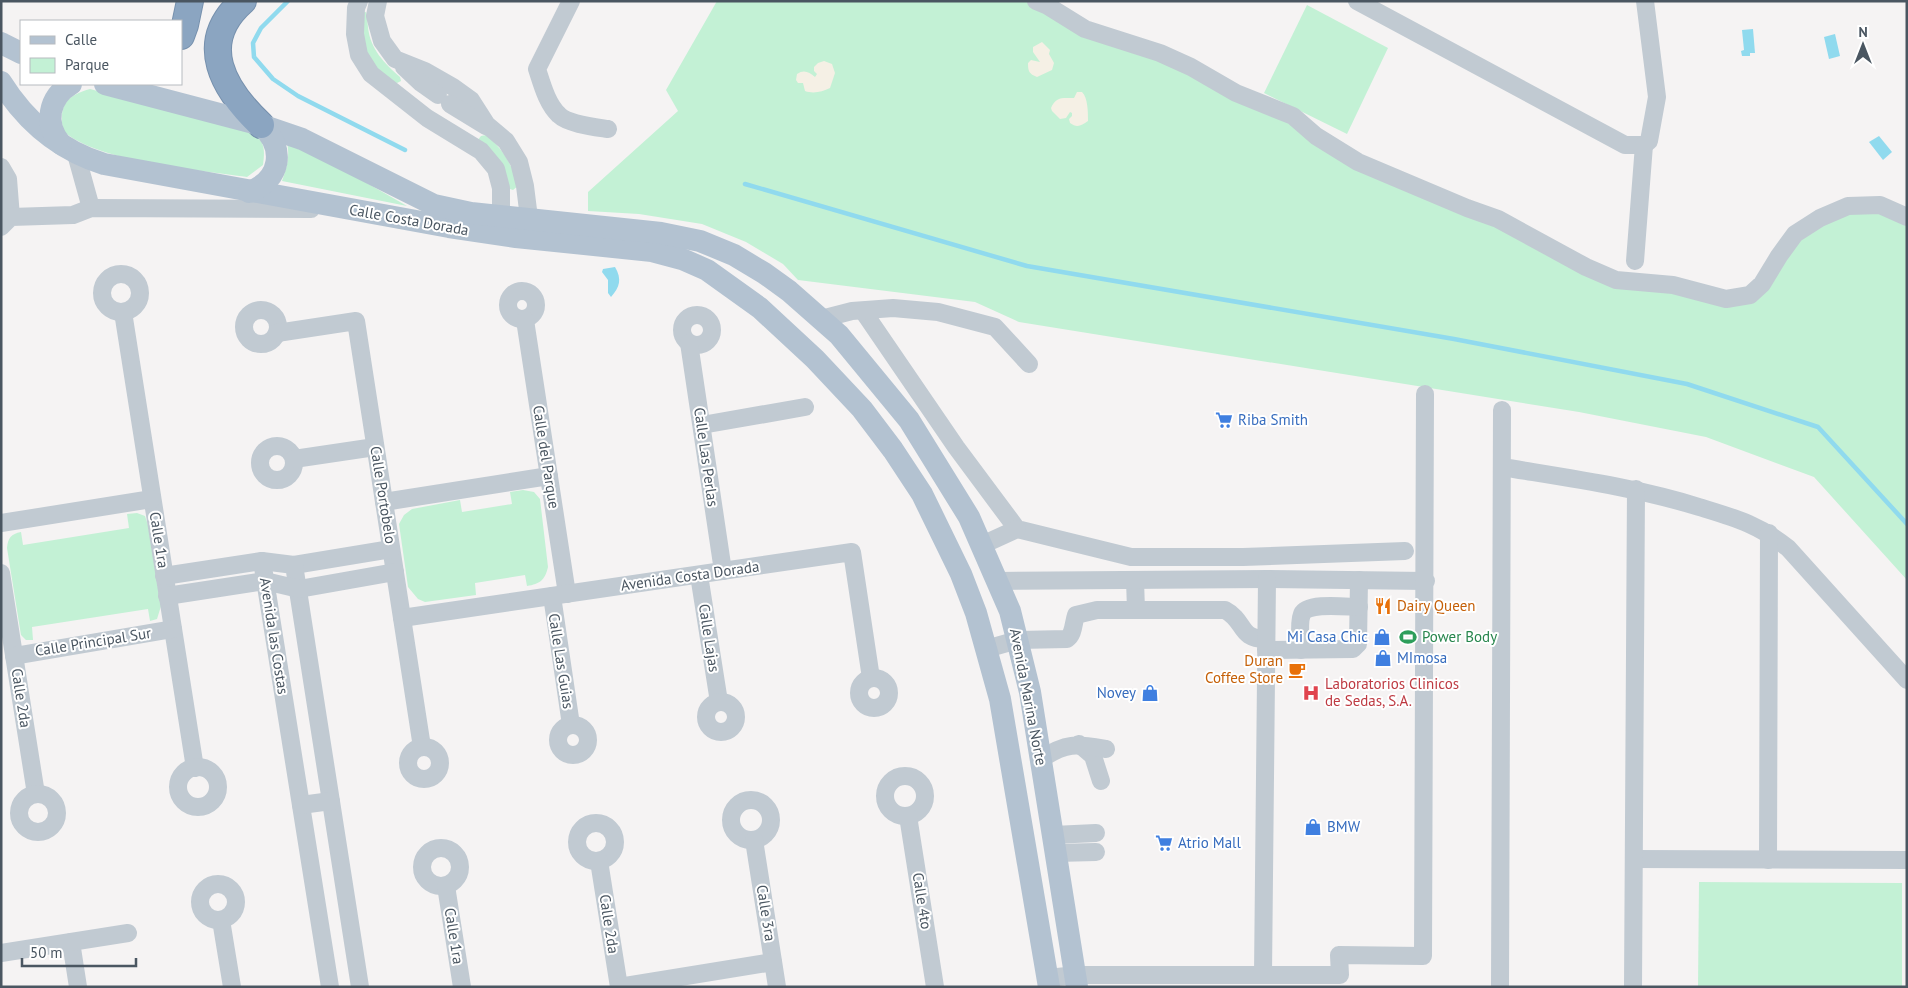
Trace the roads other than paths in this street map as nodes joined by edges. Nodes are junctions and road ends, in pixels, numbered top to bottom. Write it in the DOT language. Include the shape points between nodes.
graph roads {
  1 [pos="190,1"];
  2 [pos="243,1"];
  3 [pos="359,1"];
  4 [pos="378,1"];
  5 [pos="571,1"];
  6 [pos="1036,1"];
  7 [pos="1357,1"];
  8 [pos="1645,1"];
  9 [pos="182,34"];
  10 [pos="1,44"];
  11 [pos="20,53"];
  12 [pos="395,59"];
  13 [pos="1,82"];
  14 [pos="70,85"];
  15 [pos="109,85"];
  16 [pos="261,126"];
  17 [pos="491,128"];
  18 [pos="608,129"];
  19 [pos="1644,145"];
  20 [pos="71,151"];
  21 [pos="1,167"];
  22 [pos="249,192"];
  23 [pos="91,208"];
  24 [pos="347,209"];
  25 [pos="501,215"];
  26 [pos="1907,217"];
  27 [pos="529,218"];
  28 [pos="6,222"];
  29 [pos="1635,261"];
  30 [pos="863,311"];
  31 [pos="123,312"];
  32 [pos="821,319"];
  33 [pos="525,320"];
  34 [pos="277,333"];
  35 [pos="839,335"];
  36 [pos="689,343"];
  37 [pos="815,359"];
  38 [pos="1029,364"];
  39 [pos="1425,394"];
  40 [pos="805,407"];
  41 [pos="1502,410"];
  42 [pos="702,425"];
  43 [pos="376,447"];
  44 [pos="294,460"];
  45 [pos="1502,466"];
  46 [pos="549,476"];
  47 [pos="1636,489"];
  48 [pos="152,499"];
  49 [pos="384,502"];
  50 [pos="1,523"];
  51 [pos="1017,528"];
  52 [pos="1769,533"];
  53 [pos="982,545"];
  54 [pos="391,549"];
  55 [pos="1405,551"];
  56 [pos="262,561"];
  57 [pos="294,566"];
  58 [pos="723,571"];
  59 [pos="395,572"];
  60 [pos="1,573"];
  61 [pos="699,574"];
  62 [pos="164,576"];
  63 [pos="1266,579"];
  64 [pos="1135,580"];
  65 [pos="1359,580"];
  66 [pos="1426,580"];
  67 [pos="265,581"];
  68 [pos="997,581"];
  69 [pos="299,589"];
  70 [pos="560,595"];
  71 [pos="168,596"];
  72 [pos="1359,607"];
  73 [pos="1136,610"];
  74 [pos="402,618"];
  75 [pos="173,629"];
  76 [pos="1018,640"];
  77 [pos="1266,644"];
  78 [pos="986,649"];
  79 [pos="1301,650"];
  80 [pos="14,656"];
  81 [pos="871,678"];
  82 [pos="1907,680"];
  83 [pos="719,702"];
  84 [pos="571,725"];
  85 [pos="1079,744"];
  86 [pos="422,747"];
  87 [pos="1106,749"];
  88 [pos="1041,759"];
  89 [pos="195,768"];
  90 [pos="1101,781"];
  91 [pos="36,794"];
  92 [pos="331,800"];
  93 [pos="301,805"];
  94 [pos="908,816"];
  95 [pos="1096,833"];
  96 [pos="754,840"];
  97 [pos="1054,844"];
  98 [pos="1096,852"];
  99 [pos="1634,859"];
  100 [pos="1768,860"];
  101 [pos="1907,860"];
  102 [pos="599,861"];
  103 [pos="446,886"];
  104 [pos="221,920"];
  105 [pos="128,933"];
  106 [pos="71,942"];
  107 [pos="1,953"];
  108 [pos="773,962"];
  109 [pos="1263,975"];
  110 [pos="1076,981"];
  111 [pos="1048,982"];
  112 [pos="78,987"];
  113 [pos="232,987"];
  114 [pos="330,987"];
  115 [pos="360,987"];
  116 [pos="462,987"];
  117 [pos="619,987"];
  118 [pos="777,987"];
  119 [pos="935,987"];
  120 [pos="1500,987"];
  121 [pos="1633,987"];
  1 -- 9 [label="highway"];
  2 -- 16 [label="highway" via="222,30 219,61 224,80 237,101"];
  3 -- 25 [label="street" via="355,34 360,55 371,74 427,118 481,151 496,169 501,188"];
  4 -- 12 [label="street" via="375,16 382,41"];
  5 -- 18 [label="street" via="537,69 547,97 559,116 579,124"];
  6 -- 26 [label="street" via="1085,29 1160,53 1236,93 1293,116 1316,136 1358,162 1498,219 1616,280 1674,285 1726,299 1750,295 1762,284 1795,234 1820,218 1848,206 1880,205"];
  7 -- 19 [label="street" via="1625,145"];
  8 -- 19 [label="street" via="1658,97 1649,141"];
  10 -- 11 [label="main road"];
  12 -- 17 [label="street" via="444,100"];
  12 -- 17 [label="street" via="453,87 471,100"];
  13 -- 20 [label="main road, Calle Costa Dorada" via="10,97 42,132"];
  14 -- 20 [label="main road" via="58,94 50,119 55,136"];
  15 -- 16 [label="main road, Calle Costa Dorada"];
  16 -- 22 [label="main road" via="272,137 277,159 268,180"];
  16 -- 25 [label="main road, Calle Costa Dorada" via="302,139 434,205"];
  17 -- 27 [label="street" via="506,141 519,162"];
  19 -- 29 [label="street"];
  20 -- 22 [label="main road, Calle Costa Dorada" via="104,164"];
  20 -- 23 [label="street"];
  21 -- 28 [label="street" via="8,179"];
  22 -- 24 [label="main road, Calle Costa Dorada"];
  23 -- 24 [label="street"];
  23 -- 28 [label="street" via="73,215"];
  24 -- 37 [label="main road, Calle Costa Dorada" via="516,237 652,251 682,259 707,270 760,308"];
  25 -- 27 [label="main road, Calle Costa Dorada"];
  27 -- 32 [label="main road, Calle Costa Dorada" via="661,234 700,242 734,255 764,273"];
  30 -- 32 [label="street"];
  30 -- 38 [label="street" via="893,308 938,312 995,327"];
  30 -- 51 [label="street" via="956,447"];
  31 -- 48 [label="street, Calle 1ra"];
  32 -- 35 [label="main road, Calle Costa Dorada"];
  33 -- 46 [label="street, Calle del Parque"];
  34 -- 43 [label="street, Calle Portobelo" via="356,321"];
  35 -- 37 [label="main road"];
  35 -- 53 [label="main road, Avenida Marina Norte" via="910,420 969,517"];
  36 -- 42 [label="street, Calle Las Perlas"];
  37 -- 78 [label="main road, Avenida Marina Norte" via="862,409 922,494 961,574"];
  39 -- 66 [label="street"];
  40 -- 42 [label="street"];
  41 -- 45 [label="street"];
  42 -- 58 [label="street, Calle Las Perlas"];
  43 -- 44 [label="street"];
  43 -- 49 [label="street, Calle Portobelo"];
  45 -- 47 [label="street"];
  45 -- 120 [label="street"];
  46 -- 49 [label="street"];
  46 -- 70 [label="street, Calle del Parque"];
  47 -- 52 [label="street" via="1741,520"];
  47 -- 99 [label="street"];
  48 -- 50 [label="street"];
  48 -- 62 [label="street, Calle 1ra"];
  49 -- 54 [label="street, Calle Portobelo"];
  51 -- 53 [label="street"];
  51 -- 55 [label="street" via="1131,557"];
  52 -- 82 [label="street" via="1799,559"];
  52 -- 100 [label="street"];
  53 -- 68 [label="main road, Avenida Marina Norte"];
  54 -- 57 [label="street"];
  54 -- 59 [label="street, Calle Portobelo"];
  56 -- 57 [label="street, Avenida las Costas"];
  56 -- 62 [label="street"];
  56 -- 67 [label="street, Avenida las Costas"];
  57 -- 69 [label="street, Avenida las Costas"];
  58 -- 61 [label="street, Avenida Costa Dorada"];
  58 -- 81 [label="street, Avenida Costa Dorada" via="852,552"];
  59 -- 69 [label="street"];
  59 -- 74 [label="street, Calle Portobelo"];
  60 -- 80 [label="street, Calle 2da"];
  61 -- 70 [label="street, Avenida Costa Dorada"];
  61 -- 83 [label="street, Calle Lajas"];
  62 -- 71 [label="street, Calle 1ra"];
  63 -- 64 [label="street"];
  63 -- 65 [label="street"];
  63 -- 77 [label="street"];
  64 -- 68 [label="street"];
  64 -- 73 [label="street"];
  65 -- 66 [label="street"];
  65 -- 72 [label="street"];
  66 -- 109 [label="street" via="1423,956 1339,956 1340,975"];
  67 -- 69 [label="street"];
  67 -- 71 [label="street"];
  67 -- 93 [label="street, Avenida las Costas"];
  68 -- 76 [label="main road, Avenida Marina Norte"];
  69 -- 92 [label="street, Avenida las Costas"];
  70 -- 74 [label="street, Avenida Costa Dorada"];
  70 -- 84 [label="street, Calle Las Guias"];
  71 -- 75 [label="street, Calle 1ra"];
  72 -- 79 [label="street" via="1322,606 1304,611 1301,616"];
  72 -- 79 [label="street" via="1358,644 1353,649"];
  73 -- 76 [label="street" via="1098,610 1076,615 1067,639"];
  73 -- 77 [label="street" via="1225,610 1237,619 1246,634"];
  74 -- 86 [label="street, Calle Portobelo"];
  75 -- 80 [label="street, Calle Principal Sur"];
  75 -- 89 [label="street, Calle 1ra"];
  76 -- 78 [label="street"];
  76 -- 88 [label="main road, Avenida Marina Norte"];
  77 -- 79 [label="street"];
  77 -- 109 [label="street"];
  78 -- 111 [label="main road, Avenida Marina Norte" via="1000,699"];
  80 -- 91 [label="street, Calle 2da"];
  85 -- 87 [label="street"];
  85 -- 88 [label="street" via="1064,746"];
  85 -- 90 [label="street" via="1093,756"];
  88 -- 97 [label="main road, Avenida Marina Norte"];
  92 -- 93 [label="street"];
  92 -- 115 [label="street, Avenida las Costas"];
  93 -- 114 [label="street, Avenida las Costas"];
  94 -- 119 [label="street, Calle 4to"];
  95 -- 97 [label="street"];
  96 -- 108 [label="street, Calle 3ra"];
  97 -- 98 [label="street"];
  97 -- 110 [label="main road, Avenida Marina Norte"];
  99 -- 100 [label="street"];
  99 -- 121 [label="street"];
  100 -- 101 [label="street"];
  102 -- 117 [label="street, Calle 2da"];
  103 -- 116 [label="street, Calle 1ra"];
  104 -- 113 [label="street"];
  105 -- 106 [label="street"];
  106 -- 107 [label="street"];
  106 -- 112 [label="street"];
  108 -- 117 [label="street"];
  108 -- 118 [label="street, Calle 3ra"];
  109 -- 110 [label="street"];
  110 -- 111 [label="street"];
}
